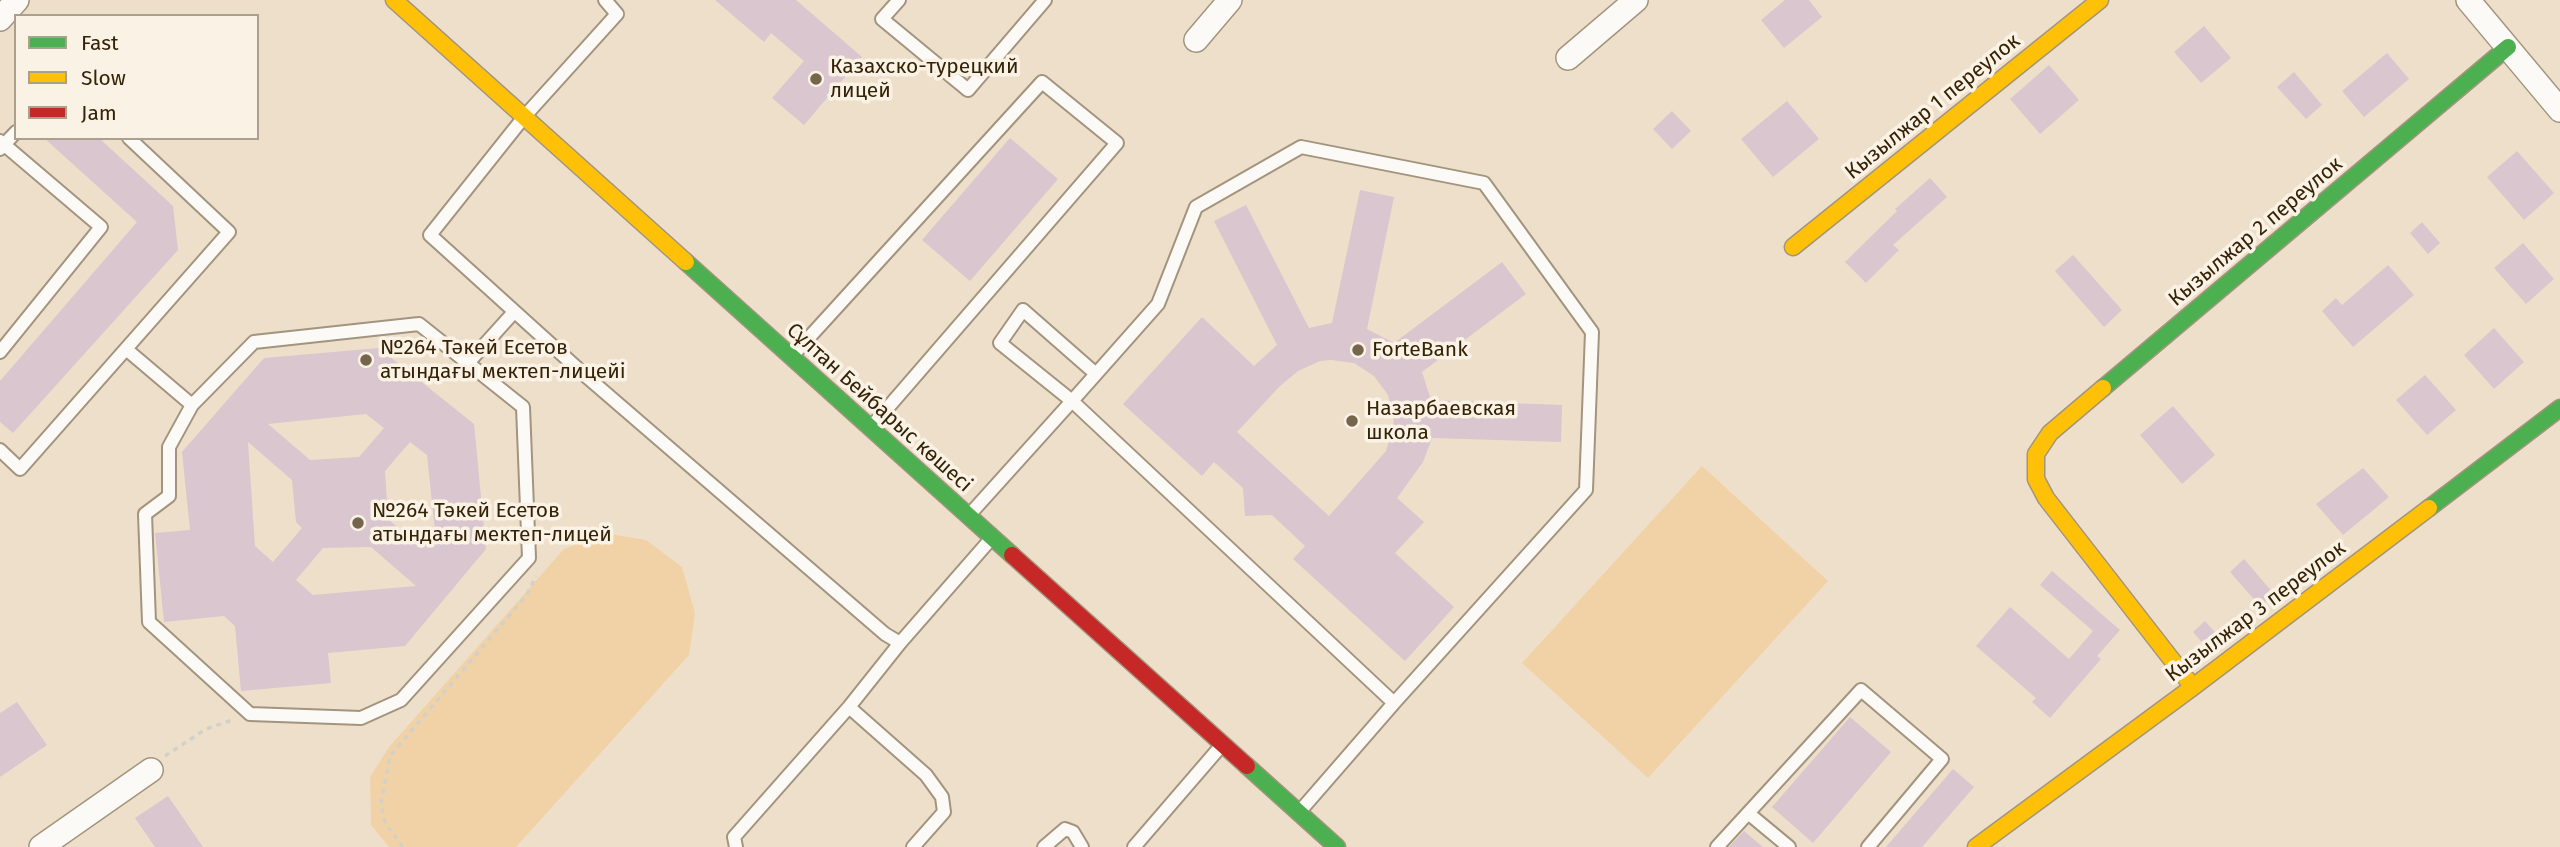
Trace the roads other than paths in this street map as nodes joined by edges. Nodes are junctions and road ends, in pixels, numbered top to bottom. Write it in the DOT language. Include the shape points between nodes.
graph roads {
  1 [pos="17,0"];
  2 [pos="394,0"];
  3 [pos="605,0"];
  4 [pos="899,0"];
  5 [pos="1045,0"];
  6 [pos="1230,0"];
  7 [pos="1636,0"];
  8 [pos="2100,0"];
  9 [pos="2468,0"];
  10 [pos="0,19"];
  11 [pos="1196,40"];
  12 [pos="2508,47"];
  13 [pos="1568,58"];
  14 [pos="2560,110"];
  15 [pos="524,117"];
  16 [pos="131,140"];
  17 [pos="1,145"];
  18 [pos="1793,247"];
  19 [pos="514,312"];
  20 [pos="127,349"];
  21 [pos="0,352"];
  22 [pos="791,357"];
  23 [pos="468,363"];
  24 [pos="1096,374"];
  25 [pos="1072,401"];
  26 [pos="192,405"];
  27 [pos="2560,408"];
  28 [pos="870,428"];
  29 [pos="0,450"];
  30 [pos="968,516"];
  31 [pos="992,537"];
  32 [pos="900,643"];
  33 [pos="2193,687"];
  34 [pos="1394,703"];
  35 [pos="849,707"];
  36 [pos="1223,743"];
  37 [pos="151,771"];
  38 [pos="1298,813"];
  39 [pos="1748,813"];
  40 [pos="41,847"];
  41 [pos="736,847"];
  42 [pos="913,847"];
  43 [pos="1044,847"];
  44 [pos="1082,847"];
  45 [pos="1134,847"];
  46 [pos="1337,847"];
  47 [pos="1717,847"];
  48 [pos="1789,847"];
  49 [pos="1868,847"];
  50 [pos="1976,847"];
  1 -- 10 [label="street"];
  2 -- 15 [label="street, Сұлтан Бейбарыс көшесі"];
  3 -- 15 [label="lane" via="617,14"];
  4 -- 5 [label="lane" via="883,19 968,90"];
  6 -- 11 [label="street"];
  7 -- 13 [label="street"];
  8 -- 18 [label="street, Кызылжар 1 переулок"];
  9 -- 12 [label="street"];
  12 -- 14 [label="street"];
  12 -- 33 [label="street, Кызылжар 2 переулок" via="2050,433 2036,454 2036,479 2046,498"];
  15 -- 19 [label="lane" via="430,235"];
  15 -- 22 [label="street, Сұлтан Бейбарыс көшесі"];
  16 -- 20 [label="lane" via="229,232"];
  17 -- 21 [label="lane" via="101,227"];
  19 -- 23 [label="lane"];
  19 -- 32 [label="lane"];
  20 -- 26 [label="lane"];
  20 -- 29 [label="lane" via="20,469"];
  22 -- 28 [label="street, Сұлтан Бейбарыс көшесі"];
  22 -- 28 [label="lane" via="1042,82 1117,144"];
  23 -- 26 [label="lane" via="419,324 254,342"];
  23 -- 26 [label="lane" via="523,407 529,558 401,700 361,718 250,714 149,622 145,514 169,496 170,447"];
  24 -- 25 [label="lane"];
  24 -- 25 [label="lane" via="1023,310 1000,343"];
  24 -- 34 [label="lane" via="1158,304 1196,207 1301,147 1484,183 1592,332 1586,490"];
  25 -- 30 [label="lane"];
  25 -- 34 [label="lane"];
  27 -- 33 [label="street, Кызылжар 3 переулок"];
  28 -- 30 [label="street, Сұлтан Бейбарыс көшесі"];
  30 -- 31 [label="street, Сұлтан Бейбарыс көшесі"];
  31 -- 32 [label="lane"];
  31 -- 36 [label="street, Сұлтан Бейбарыс көшесі"];
  32 -- 35 [label="lane"];
  33 -- 50 [label="street, Кызылжар 3 переулок"];
  34 -- 38 [label="lane"];
  35 -- 41 [label="lane" via="734,837"];
  35 -- 42 [label="lane" via="926,775 942,797 944,812"];
  36 -- 38 [label="street, Сұлтан Бейбарыс көшесі"];
  36 -- 45 [label="lane"];
  37 -- 40 [label="street"];
  38 -- 46 [label="street, Сұлтан Бейбарыс көшесі"];
  39 -- 47 [label="lane"];
  39 -- 48 [label="lane"];
  39 -- 49 [label="lane" via="1861,690 1942,759"];
  43 -- 44 [label="lane" via="1065,829 1073,832"];
}
